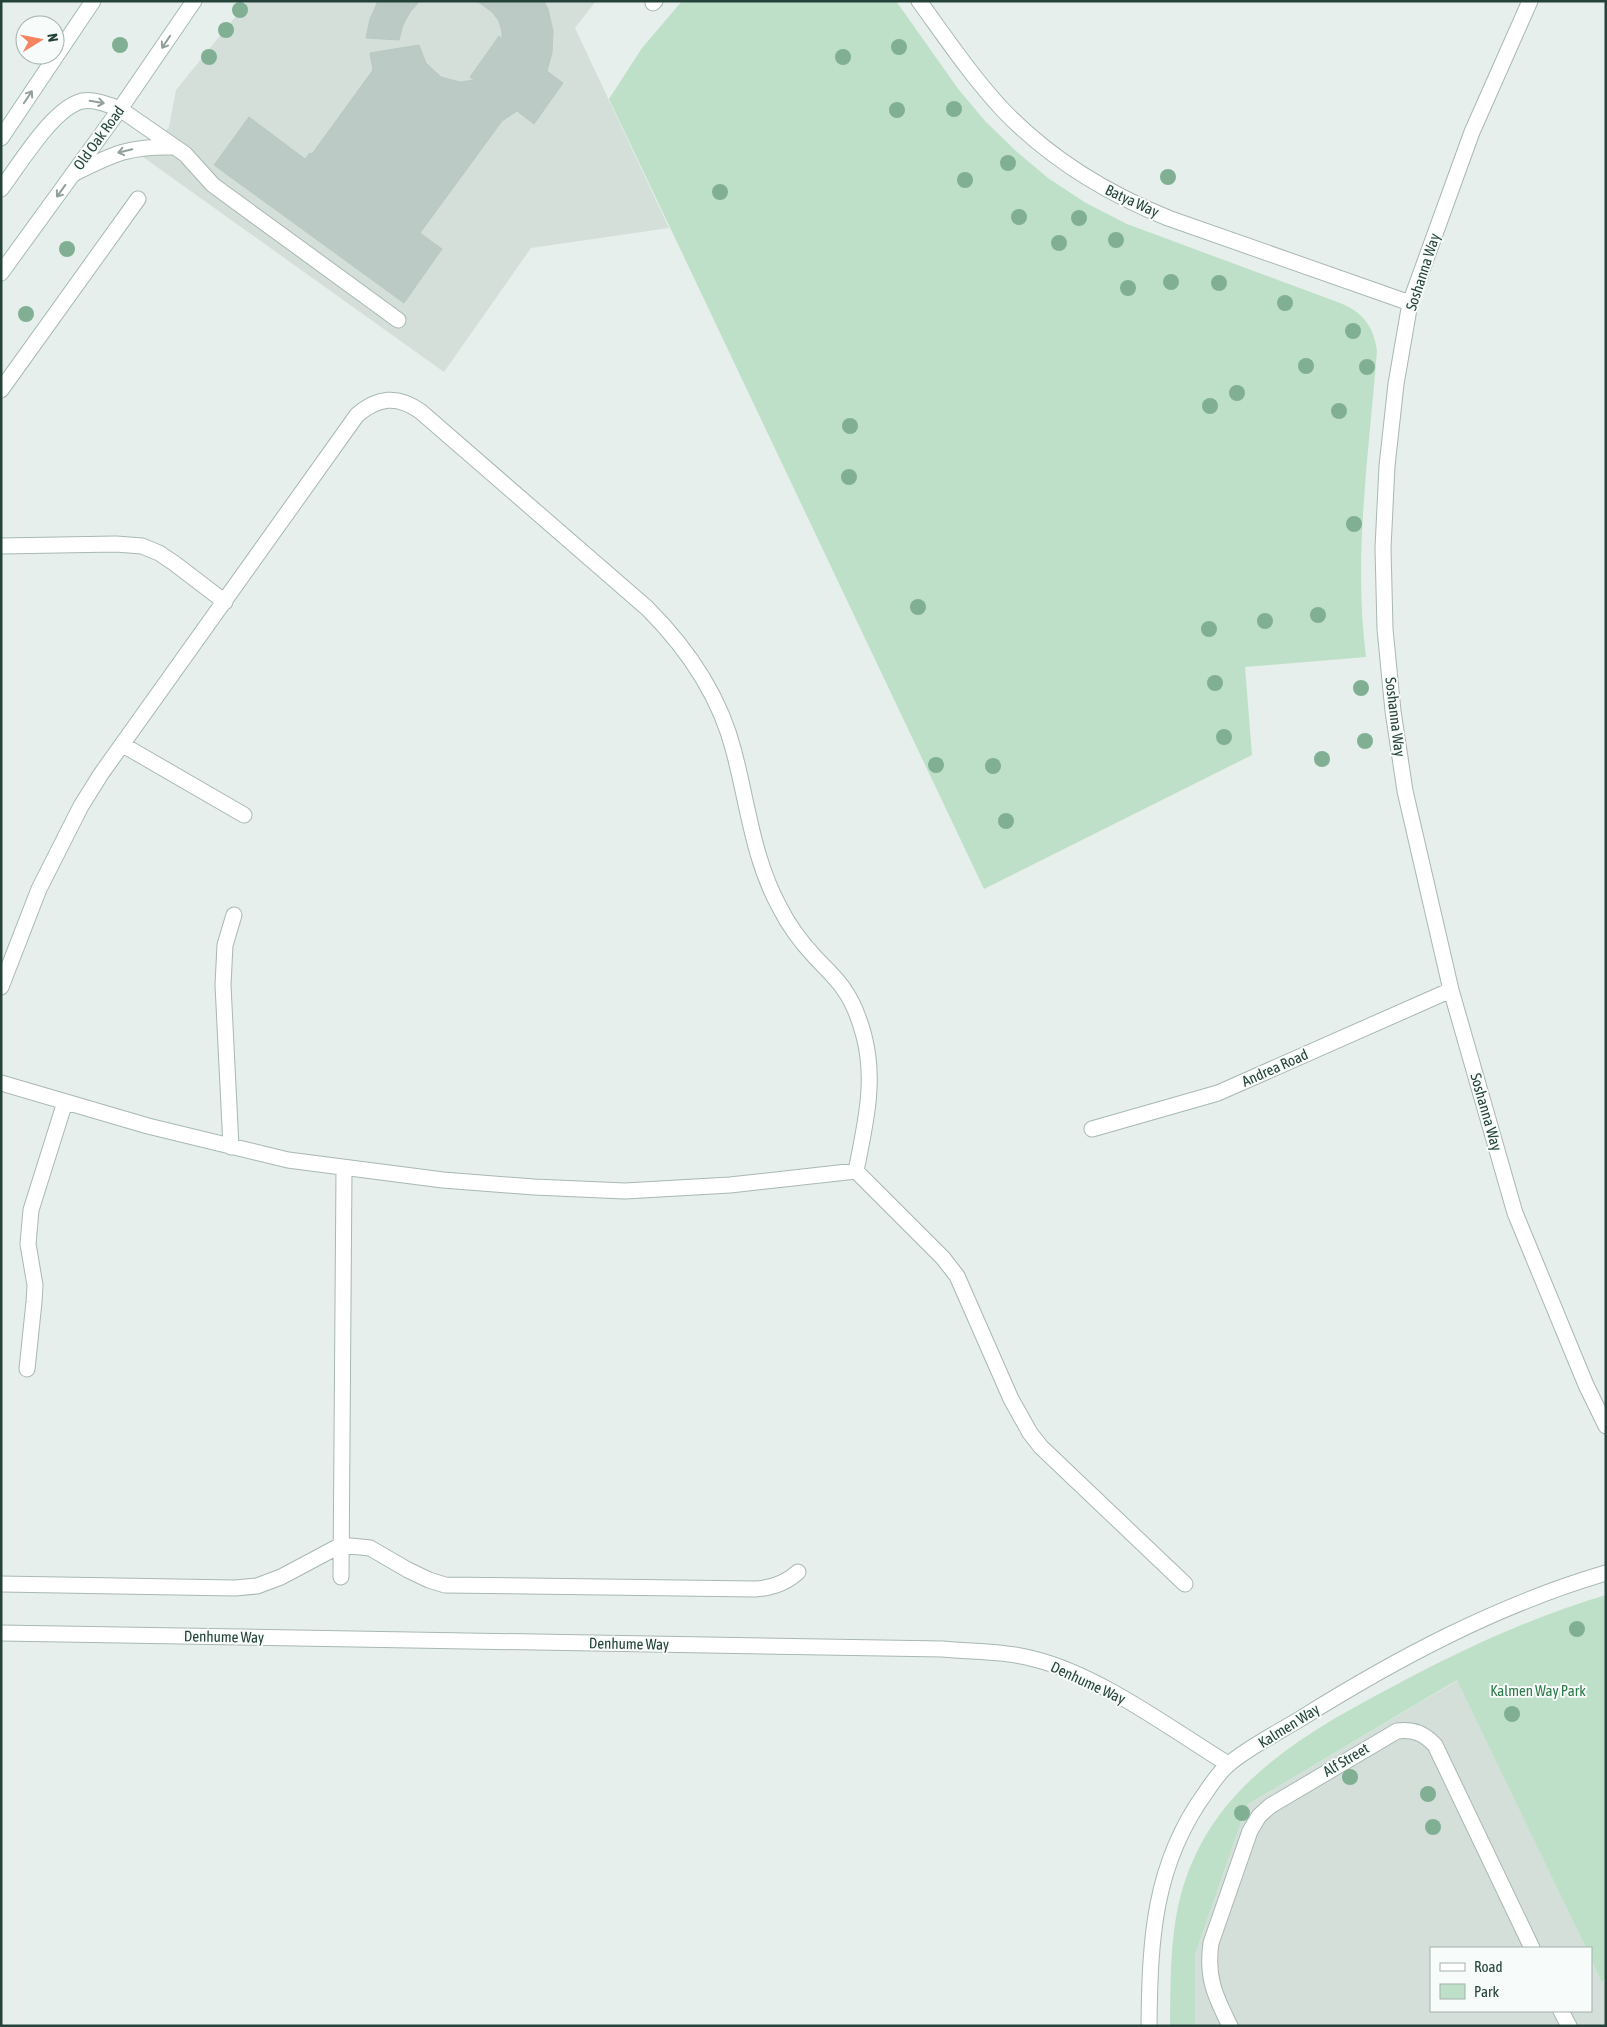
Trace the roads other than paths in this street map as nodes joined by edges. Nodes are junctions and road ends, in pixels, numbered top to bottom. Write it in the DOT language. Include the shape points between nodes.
graph roads {
  1 [pos="93,1"];
  2 [pos="194,1"];
  3 [pos="919,1"];
  4 [pos="1530,1"];
  5 [pos="120,109"];
  6 [pos="1,138"];
  7 [pos="179,150"];
  8 [pos="73,174"];
  9 [pos="1,189"];
  10 [pos="138,199"];
  11 [pos="1,273"];
  12 [pos="1410,303"];
  13 [pos="398,320"];
  14 [pos="1,390"];
  15 [pos="1,546"];
  16 [pos="224,602"];
  17 [pos="123,744"];
  18 [pos="244,815"];
  19 [pos="234,915"];
  20 [pos="1,987"];
  21 [pos="1451,990"];
  22 [pos="1,1083"];
  23 [pos="65,1102"];
  24 [pos="1092,1128"];
  25 [pos="232,1147"];
  26 [pos="344,1169"];
  27 [pos="856,1171"];
  28 [pos="27,1370"];
  29 [pos="1606,1426"];
  30 [pos="341,1546"];
  31 [pos="798,1572"];
  32 [pos="1606,1574"];
  33 [pos="341,1577"];
  34 [pos="1,1584"];
  35 [pos="1185,1584"];
  36 [pos="1,1633"];
  37 [pos="1228,1764"];
  38 [pos="1532,1947"];
  39 [pos="1562,2012"];
  40 [pos="1149,2026"];
  41 [pos="1230,2026"];
  42 [pos="1569,2026"];
  6 -- 1 [label="street, one-way"];
  2 -- 5 [label="street, Old Oak Road, one-way"];
  3 -- 12 [label="street, Batya Way" via="1003,110 1064,164 1097,185 1168,218"];
  4 -- 12 [label="street, Soshanna Way" via="1472,132"];
  5 -- 7 [label="street"];
  5 -- 8 [label="street, Old Oak Road"];
  9 -- 5 [label="street, one-way" via="56,116 69,106 84,101"];
  7 -- 8 [label="street, one-way" via="149,146 118,152"];
  7 -- 13 [label="street" via="213,185"];
  8 -- 11 [label="street, Old Oak Road, one-way"];
  10 -- 14 [label="street"];
  12 -- 21 [label="street, Soshanna Way" via="1396,384 1387,466 1383,548 1385,629 1405,791"];
  15 -- 16 [label="street" via="142,546 174,563"];
  16 -- 17 [label="street"];
  16 -- 27 [label="street" via="357,416 379,401 392,400 412,405 420,411 647,608 671,632 710,689 723,716 734,752 758,857 780,908 796,935 846,991 859,1021 870,1081"];
  17 -- 18 [label="street"];
  17 -- 20 [label="street" via="81,806 59,847"];
  19 -- 25 [label="street" via="225,945 223,985"];
  21 -- 24 [label="street, Andrea Road" via="1218,1093"];
  21 -- 29 [label="street, Soshanna Way" via="1515,1213"];
  22 -- 23 [label="street"];
  23 -- 25 [label="street"];
  23 -- 28 [label="street" via="31,1210 28,1244 35,1285"];
  25 -- 26 [label="street"];
  26 -- 27 [label="street" via="443,1180 626,1191 730,1185"];
  26 -- 30 [label="street"];
  27 -- 35 [label="street" via="957,1276 1011,1399 1041,1447"];
  30 -- 31 [label="street" via="370,1548 408,1570 445,1585 755,1589 780,1584"];
  30 -- 33 [label="street"];
  30 -- 34 [label="street" via="257,1586"];
  32 -- 37 [label="street, Kalmen Way" via="1507,1609 1431,1643 1358,1682"];
  36 -- 37 [label="street, Denhume Way" via="933,1649 1006,1655 1034,1659 1071,1672 1114,1693"];
  37 -- 40 [label="street, Kalmen Way" via="1186,1824 1170,1858 1159,1893 1150,1963"];
  38 -- 41 [label="street, Alf Street" via="1435,1746 1417,1731 1397,1731 1270,1806 1254,1823 1211,1942 1209,1967 1213,1991"];
  39 -- 42 [label="street"];
}
